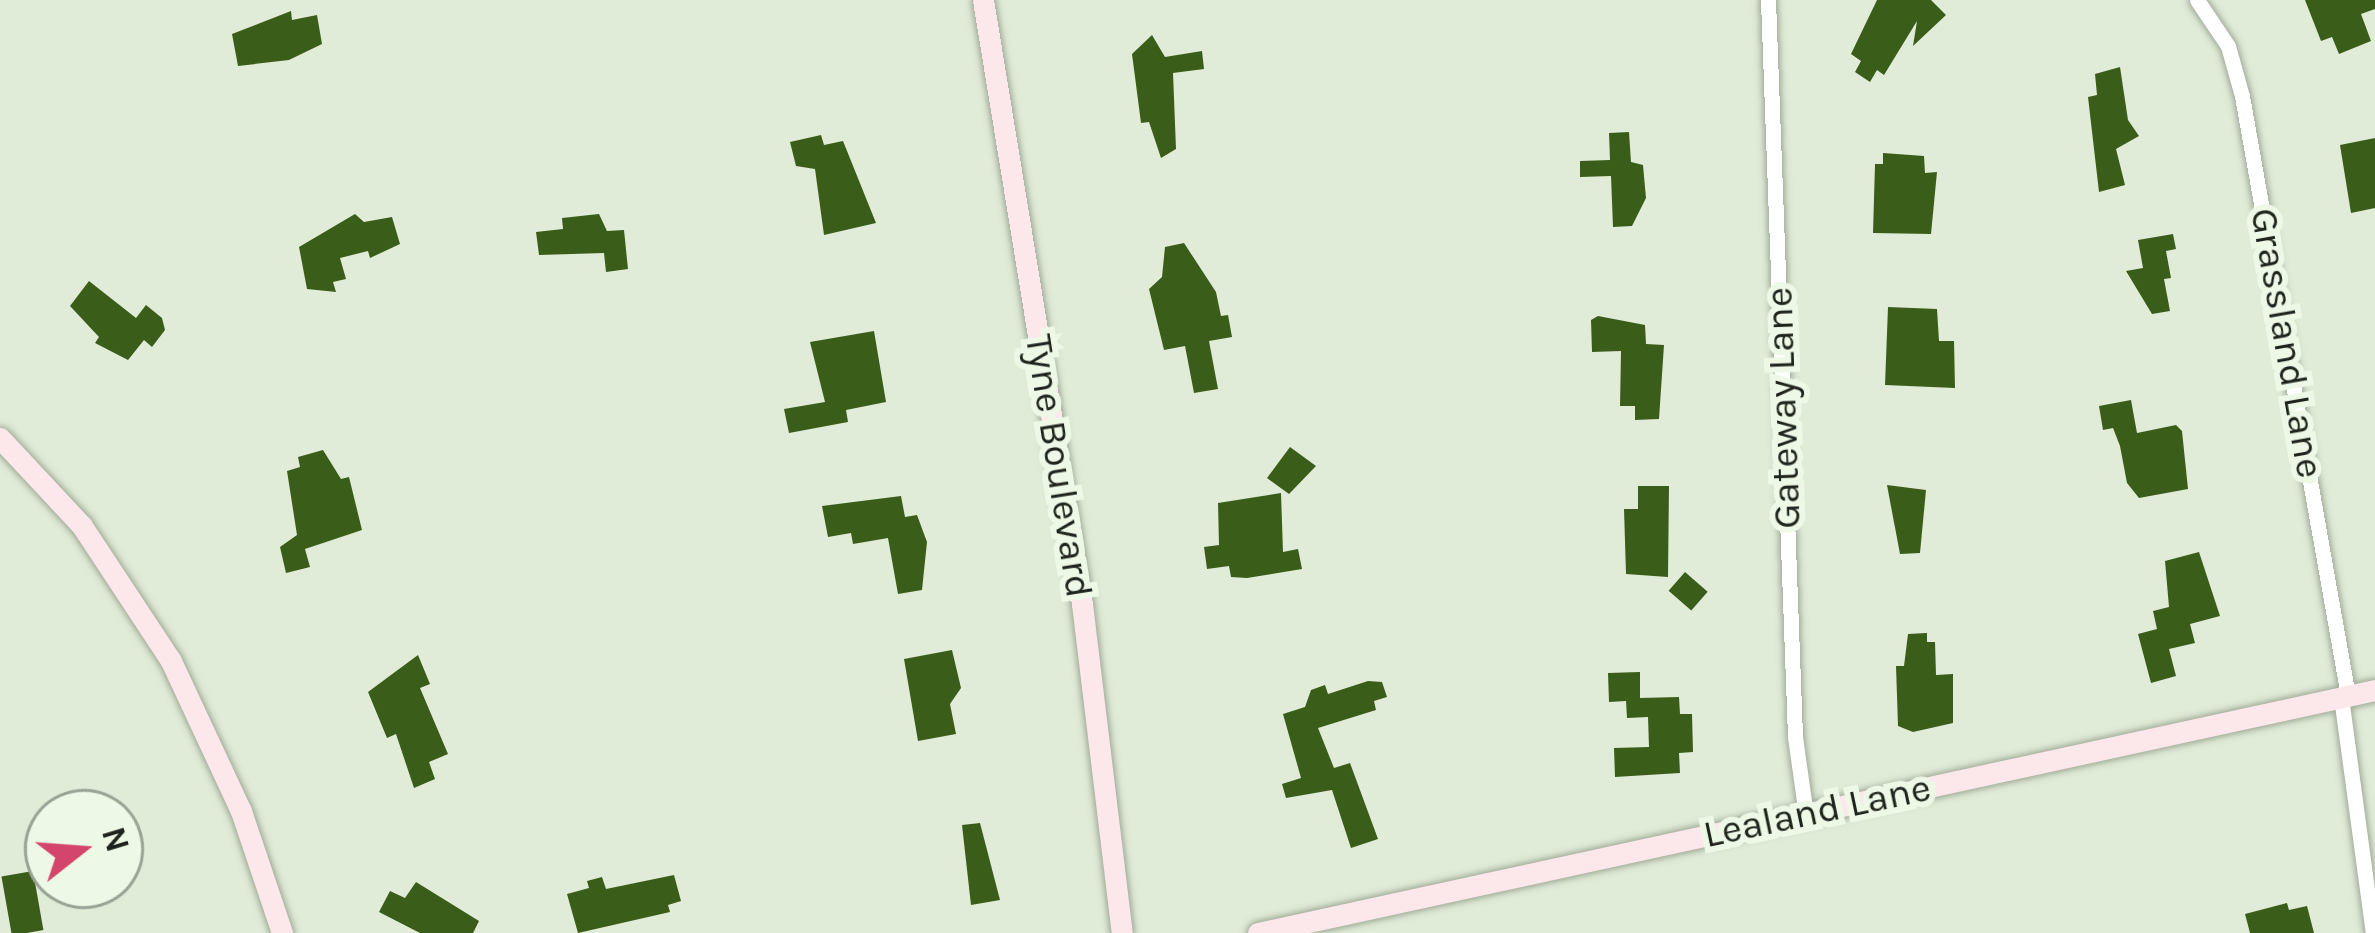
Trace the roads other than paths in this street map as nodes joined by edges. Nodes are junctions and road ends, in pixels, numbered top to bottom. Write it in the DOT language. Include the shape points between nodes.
graph roads {
  1 [pos="982,0"];
  2 [pos="1768,0"];
  3 [pos="2197,0"];
  4 [pos="0,437"];
  5 [pos="2375,690"];
  6 [pos="2344,697"];
  7 [pos="1806,814"];
  8 [pos="282,933"];
  9 [pos="1122,933"];
  10 [pos="1258,933"];
  11 [pos="2373,933"];
  1 -- 9 [label="street, Tyne Boulevard" via="1089,645"];
  2 -- 7 [label="street, Gateway Lane" via="1793,694"];
  3 -- 6 [label="street, Grassland Lane" via="2228,46 2242,96"];
  4 -- 8 [label="street" via="82,526 171,661 242,811"];
  5 -- 6 [label="street, Lealand Lane"];
  6 -- 7 [label="street, Lealand Lane"];
  6 -- 11 [label="street, Grassland Lane"];
  7 -- 10 [label="street, Lealand Lane"];
}
